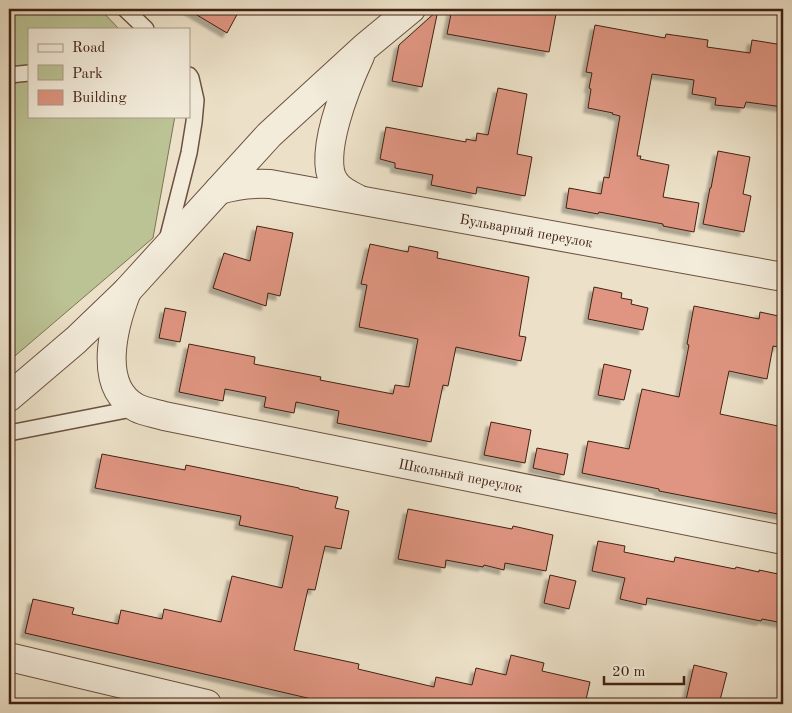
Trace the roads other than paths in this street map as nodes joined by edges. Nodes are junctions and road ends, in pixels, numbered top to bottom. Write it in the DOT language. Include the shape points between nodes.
graph roads {
  1 [pos="125,9"];
  2 [pos="410,9"];
  3 [pos="145,28"];
  4 [pos="365,47"];
  5 [pos="28,73"];
  6 [pos="9,75"];
  7 [pos="190,76"];
  8 [pos="219,190"];
  9 [pos="360,199"];
  10 [pos="164,251"];
  11 [pos="783,277"];
  12 [pos="127,291"];
  13 [pos="9,396"];
  14 [pos="137,408"];
  15 [pos="9,433"];
  16 [pos="783,540"];
  17 [pos="9,658"];
  18 [pos="208,704"];
  1 -- 3 [label="lane"];
  2 -- 4 [label="street"];
  4 -- 8 [label="street" via="269,136"];
  4 -- 9 [label="street" via="347,87 328,159 329,173 335,184"];
  5 -- 6 [label="lane"];
  7 -- 10 [label="lane" via="196,100 194,122"];
  8 -- 9 [label="street, Бульварный переулок" via="246,184 270,184"];
  8 -- 10 [label="street"];
  9 -- 11 [label="street, Бульварный переулок"];
  10 -- 12 [label="street"];
  12 -- 13 [label="street" via="76,340"];
  12 -- 14 [label="street" via="117,320 112,364 120,392"];
  14 -- 15 [label="lane"];
  14 -- 16 [label="street, Школьный переулок" via="173,418"];
  17 -- 18 [label="street"];
}
